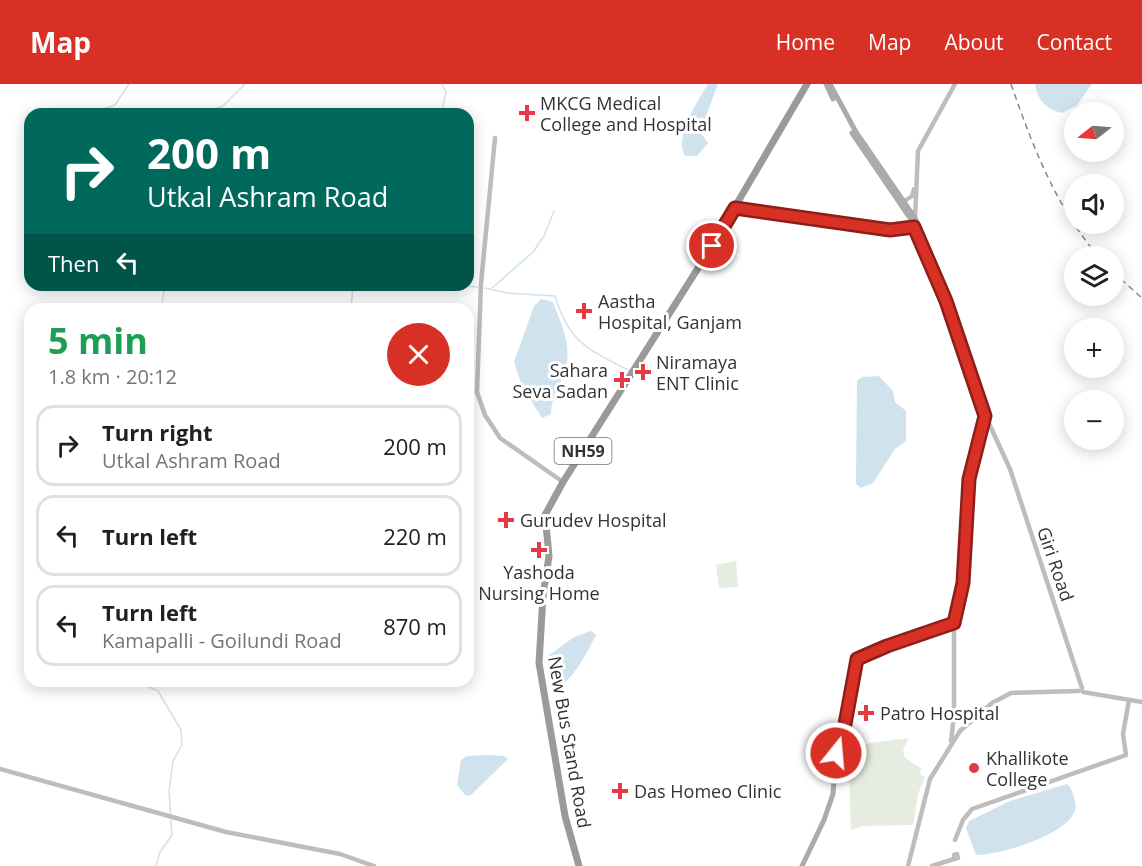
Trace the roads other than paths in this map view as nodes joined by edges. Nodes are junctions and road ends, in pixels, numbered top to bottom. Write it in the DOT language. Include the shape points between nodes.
graph roads {
  1 [pos="807,84"];
  2 [pos="828,84"];
  3 [pos="955,84"];
  4 [pos="495,138"];
  5 [pos="915,188"];
  6 [pos="898,193"];
  7 [pos="916,198"];
  8 [pos="904,203"];
  9 [pos="735,208"];
  10 [pos="915,218"];
  11 [pos="914,227"];
  12 [pos="987,417"];
  13 [pos="563,482"];
  14 [pos="955,620"];
  15 [pos="1081,691"];
  16 [pos="1129,700"];
  17 [pos="1142,702"];
  18 [pos="953,728"];
  19 [pos="960,730"];
  20 [pos="950,745"];
  21 [pos="0,769"];
  22 [pos="955,840"];
  23 [pos="955,858"];
  24 [pos="374,866"];
  25 [pos="579,866"];
  26 [pos="802,866"];
  27 [pos="906,866"];
  28 [pos="925,866"];
  29 [pos="932,866"];
  30 [pos="959,866"];
  1 -- 9 [label="highway, New Bus Stand Road / NH59"];
  2 -- 6 [label="main road"];
  2 -- 8 [label="main road" via="856,139"];
  3 -- 5 [label="street" via="919,147"];
  4 -- 13 [label="street" via="481,284 477,392 485,415 500,438"];
  5 -- 6 [label="street" via="909,193"];
  5 -- 7 [label="street"];
  5 -- 8 [label="street"];
  6 -- 8 [label="main road"];
  7 -- 8 [label="street"];
  7 -- 10 [label="street"];
  8 -- 10 [label="main road"];
  8 -- 11 [label="main road"];
  9 -- 11 [label="street" via="890,230"];
  9 -- 13 [label="highway, New Bus Stand Road / NH59"];
  10 -- 12 [label="main road" via="977,374"];
  11 -- 12 [label="main road" via="946,301"];
  12 -- 14 [label="main road" via="969,479 963,583"];
  12 -- 14 [label="main road" via="969,492 964,591"];
  12 -- 15 [label="street, Giri Road" via="1003,449"];
  13 -- 25 [label="highway, New Bus Stand Road / NH59" via="545,515 549,556 539,663 565,816"];
  14 -- 18 [label="street"];
  14 -- 26 [label="main road" via="857,659 836,753 833,794"];
  15 -- 16 [label="street"];
  15 -- 19 [label="street" via="1011,693 992,703"];
  16 -- 17 [label="street"];
  16 -- 22 [label="street" via="1123,734 1126,755 972,809"];
  18 -- 19 [label="street"];
  18 -- 20 [label="street"];
  19 -- 20 [label="street"];
  20 -- 27 [label="street" via="930,778"];
  21 -- 24 [label="street" via="165,816 340,854"];
  23 -- 28 [label="street"];
  23 -- 29 [label="street"];
  23 -- 30 [label="street"];
}
